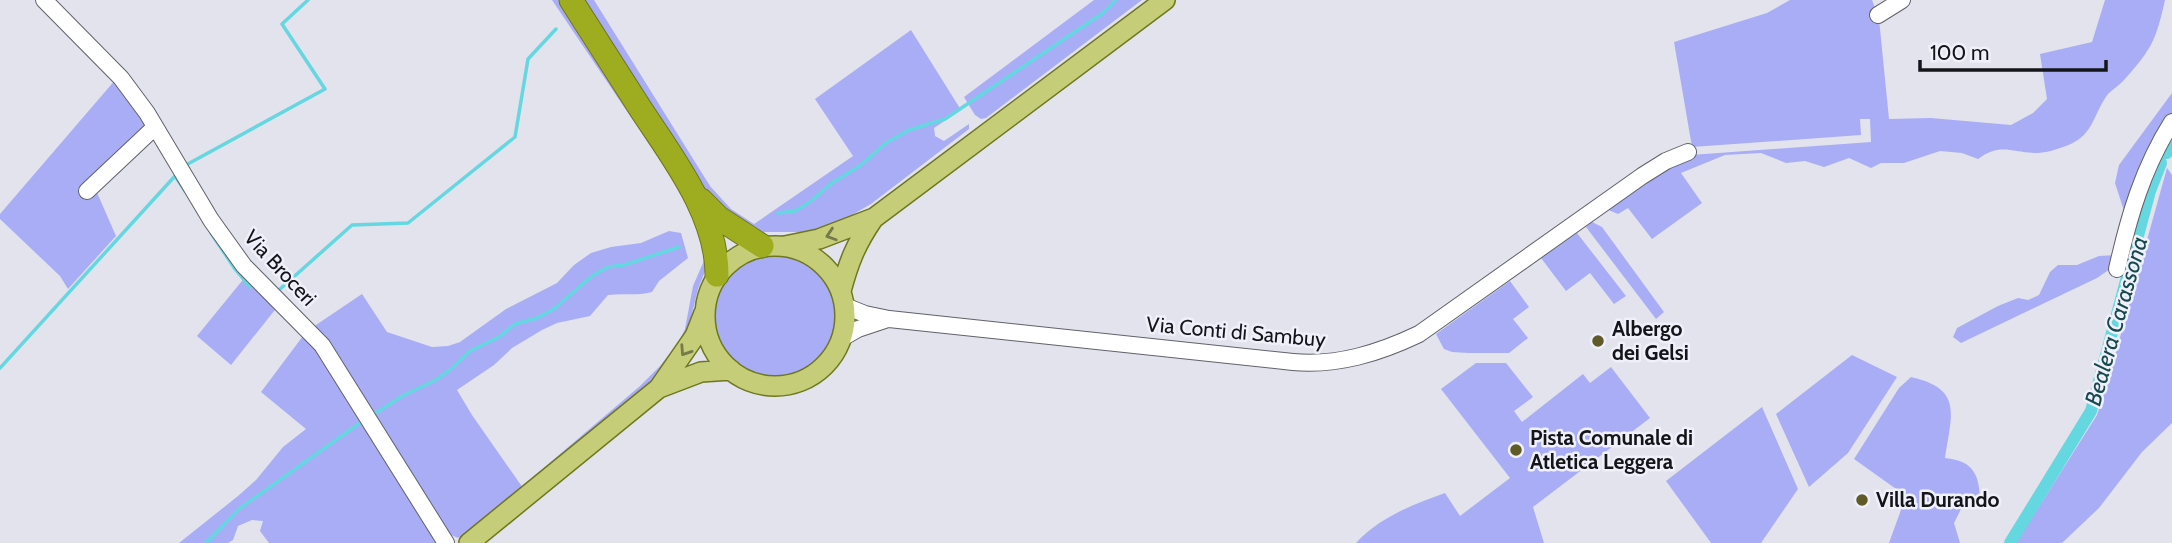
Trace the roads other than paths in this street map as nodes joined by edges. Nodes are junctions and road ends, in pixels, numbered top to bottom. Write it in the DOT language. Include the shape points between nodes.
graph roads {
  1 [pos="44,0"];
  2 [pos="571,0"];
  3 [pos="1165,0"];
  4 [pos="1902,0"];
  5 [pos="1878,15"];
  6 [pos="2172,122"];
  7 [pos="155,127"];
  8 [pos="1688,152"];
  9 [pos="691,189"];
  10 [pos="87,191"];
  11 [pos="874,218"];
  12 [pos="762,246"];
  13 [pos="785,246"];
  14 [pos="2117,269"];
  15 [pos="717,275"];
  16 [pos="843,298"];
  17 [pos="705,312"];
  18 [pos="889,319"];
  19 [pos="842,338"];
  20 [pos="731,370"];
  21 [pos="659,388"];
  22 [pos="446,543"];
  23 [pos="469,543"];
  1 -- 7 [label="street, Via Broceri" via="121,78"];
  2 -- 9 [label="highway"];
  3 -- 11 [label="main road"];
  4 -- 5 [label="street"];
  6 -- 14 [label="street" via="2137,193"];
  7 -- 10 [label="street"];
  7 -- 22 [label="street, Via Broceri" via="231,249 322,345"];
  8 -- 18 [label="street, Via Conti di Sambuy" via="1642,176 1419,334 1382,351 1346,360 1293,362"];
  9 -- 12 [label="highway" via="719,218"];
  9 -- 15 [label="highway" via="712,239"];
  11 -- 13 [label="main road, one-way" via="819,239"];
  11 -- 16 [label="main road" via="849,259"];
  12 -- 13 [label="main road"];
  12 -- 15 [label="main road" via="730,261"];
  13 -- 16 [label="main road" via="817,259 831,272"];
  15 -- 17 [label="main road"];
  16 -- 18 [label="street, Via Conti di Sambuy" via="865,314"];
  16 -- 19 [label="main road" via="846,321"];
  17 -- 20 [label="main road" via="708,337"];
  17 -- 21 [label="main road, one-way" via="695,336"];
  18 -- 19 [label="street, Via Conti di Sambuy"];
  19 -- 20 [label="main road" via="828,362 793,384 768,386"];
  20 -- 21 [label="main road" via="701,372"];
  21 -- 23 [label="main road"];
}
